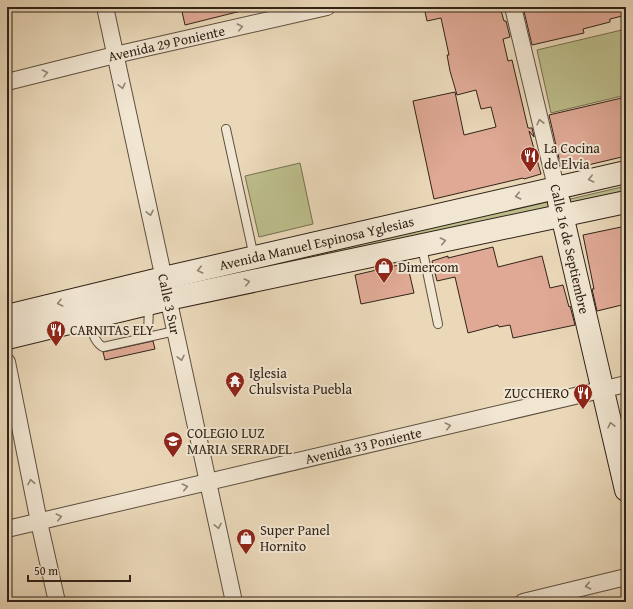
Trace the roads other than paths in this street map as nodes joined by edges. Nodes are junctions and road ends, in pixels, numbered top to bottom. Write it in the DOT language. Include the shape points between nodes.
graph roads {
  1 [pos="105,7"];
  2 [pos="327,7"];
  3 [pos="513,7"];
  4 [pos="115,55"];
  5 [pos="7,82"];
  6 [pos="226,129"];
  7 [pos="626,172"];
  8 [pos="556,187"];
  9 [pos="626,202"];
  10 [pos="562,216"];
  11 [pos="421,246"];
  12 [pos="254,257"];
  13 [pos="160,294"];
  14 [pos="85,308"];
  15 [pos="8,312"];
  16 [pos="438,324"];
  17 [pos="175,331"];
  18 [pos="7,338"];
  19 [pos="148,338"];
  20 [pos="7,362"];
  21 [pos="626,384"];
  22 [pos="602,389"];
  23 [pos="208,482"];
  24 [pos="626,490"];
  25 [pos="39,522"];
  26 [pos="7,529"];
  27 [pos="626,577"];
  28 [pos="57,602"];
  29 [pos="234,602"];
  30 [pos="523,602"];
  1 -- 4 [label="street, Calle 3 Sur"];
  4 -- 2 [label="street, Avenida 29 Poniente, one-way"];
  8 -- 3 [label="street, Calle 16 de Septiembre, one-way"];
  5 -- 4 [label="street, Avenida 29 Poniente, one-way"];
  4 -- 13 [label="street, Calle 3 Sur, one-way"];
  6 -- 12 [label="lane"];
  7 -- 8 [label="main road, Avenida Manuel Espinosa Yglesias, one-way"];
  8 -- 10 [label="main road, Calle 16 de Septiembre"];
  8 -- 12 [label="main road, Avenida Manuel Espinosa Yglesias, one-way"];
  9 -- 10 [label="main road, Avenida Manuel Espinosa Yglesias"];
  11 -- 10 [label="main road, Avenida Manuel Espinosa Yglesias, one-way"];
  10 -- 22 [label="main road, Calle 16 de Septiembre"];
  13 -- 11 [label="main road, Avenida Manuel Espinosa Yglesias, one-way"];
  11 -- 16 [label="lane"];
  12 -- 13 [label="main road, Avenida Manuel Espinosa Yglesias, one-way"];
  13 -- 14 [label="main road, Avenida Manuel Espinosa Yglesias"];
  13 -- 14 [label="main road, Avenida Manuel Espinosa Yglesias"];
  13 -- 17 [label="street, Calle 3 Sur"];
  13 -- 19 [label="lane"];
  14 -- 15 [label="main road, Avenida Manuel Espinosa Yglesias, one-way"];
  14 -- 18 [label="main road, Avenida Manuel Espinosa Yglesias"];
  14 -- 19 [label="lane" via="98,345 103,347"];
  17 -- 19 [label="lane"];
  17 -- 23 [label="street, Calle 3 Sur, one-way"];
  25 -- 20 [label="street, one-way"];
  21 -- 22 [label="street, Avenida 33 Poniente"];
  23 -- 22 [label="street, Avenida 33 Poniente, one-way"];
  24 -- 22 [label="main road, Calle 16 de Septiembre, one-way"];
  25 -- 23 [label="street, Avenida 33 Poniente, one-way"];
  23 -- 29 [label="street, Calle 3 Sur, one-way"];
  25 -- 26 [label="street, Avenida 33 Poniente"];
  25 -- 28 [label="street"];
  27 -- 30 [label="street, one-way"];
}
